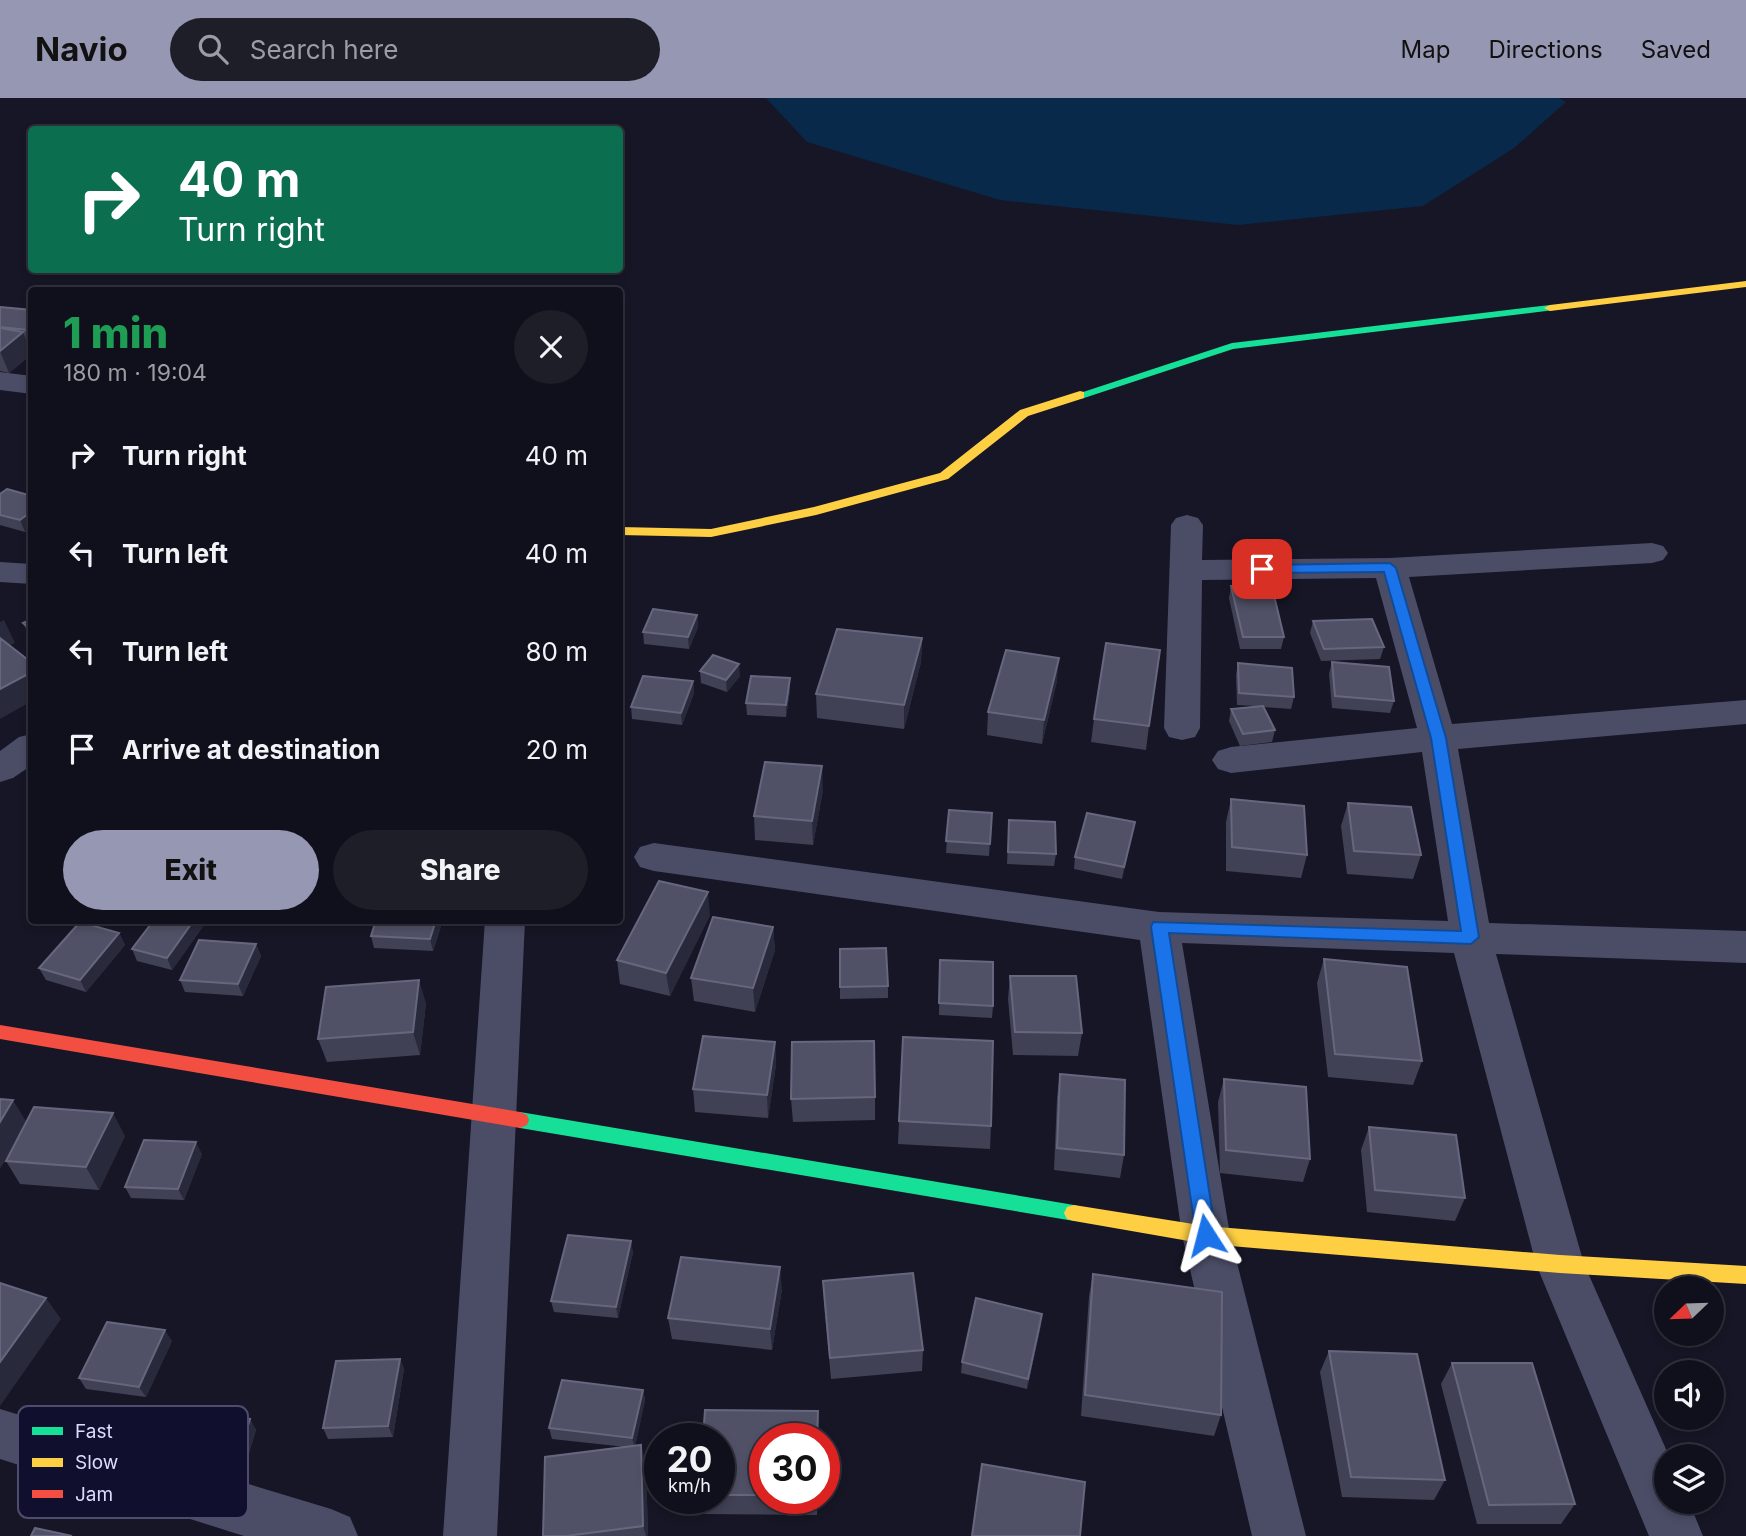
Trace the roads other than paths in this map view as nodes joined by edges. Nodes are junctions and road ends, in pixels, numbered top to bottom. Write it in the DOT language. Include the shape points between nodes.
graph roads {
  1 [pos="1746,284"];
  2 [pos="0,381"];
  3 [pos="28,384"];
  4 [pos="1187,525"];
  5 [pos="623,531"];
  6 [pos="1651,553"];
  7 [pos="1390,568"];
  8 [pos="1185,570"];
  9 [pos="0,572"];
  10 [pos="28,574"];
  11 [pos="1746,712"];
  12 [pos="1182,728"];
  13 [pos="1438,738"];
  14 [pos="28,749"];
  15 [pos="1231,760"];
  16 [pos="0,769"];
  17 [pos="654,857"];
  18 [pos="505,924"];
  19 [pos="1159,927"];
  20 [pos="1471,937"];
  21 [pos="1746,947"];
  22 [pos="0,1032"];
  23 [pos="495,1116"];
  24 [pos="1206,1235"];
  25 [pos="1560,1264"];
  26 [pos="1746,1275"];
  27 [pos="0,1434"];
  28 [pos="18,1440"];
  29 [pos="248,1510"];
  30 [pos="331,1536"];
  31 [pos="470,1536"];
  32 [pos="1279,1536"];
  33 [pos="1676,1536"];
  1 -- 5 [label="street" via="1232,346 1024,413 944,476 817,511 711,533"];
  2 -- 3 [label="street"];
  4 -- 8 [label="street"];
  6 -- 7 [label="street"];
  7 -- 8 [label="street"];
  7 -- 13 [label="street"];
  8 -- 12 [label="street"];
  9 -- 10 [label="street"];
  11 -- 13 [label="street"];
  13 -- 15 [label="street"];
  13 -- 20 [label="street"];
  14 -- 16 [label="street"];
  17 -- 19 [label="street"];
  18 -- 23 [label="street"];
  19 -- 20 [label="street"];
  19 -- 24 [label="street"];
  20 -- 21 [label="street"];
  20 -- 25 [label="street"];
  22 -- 23 [label="street"];
  23 -- 24 [label="street"];
  23 -- 31 [label="street"];
  24 -- 25 [label="street"];
  24 -- 32 [label="street"];
  25 -- 26 [label="street"];
  25 -- 33 [label="street"];
  27 -- 28 [label="street"];
  29 -- 30 [label="street"];
}
